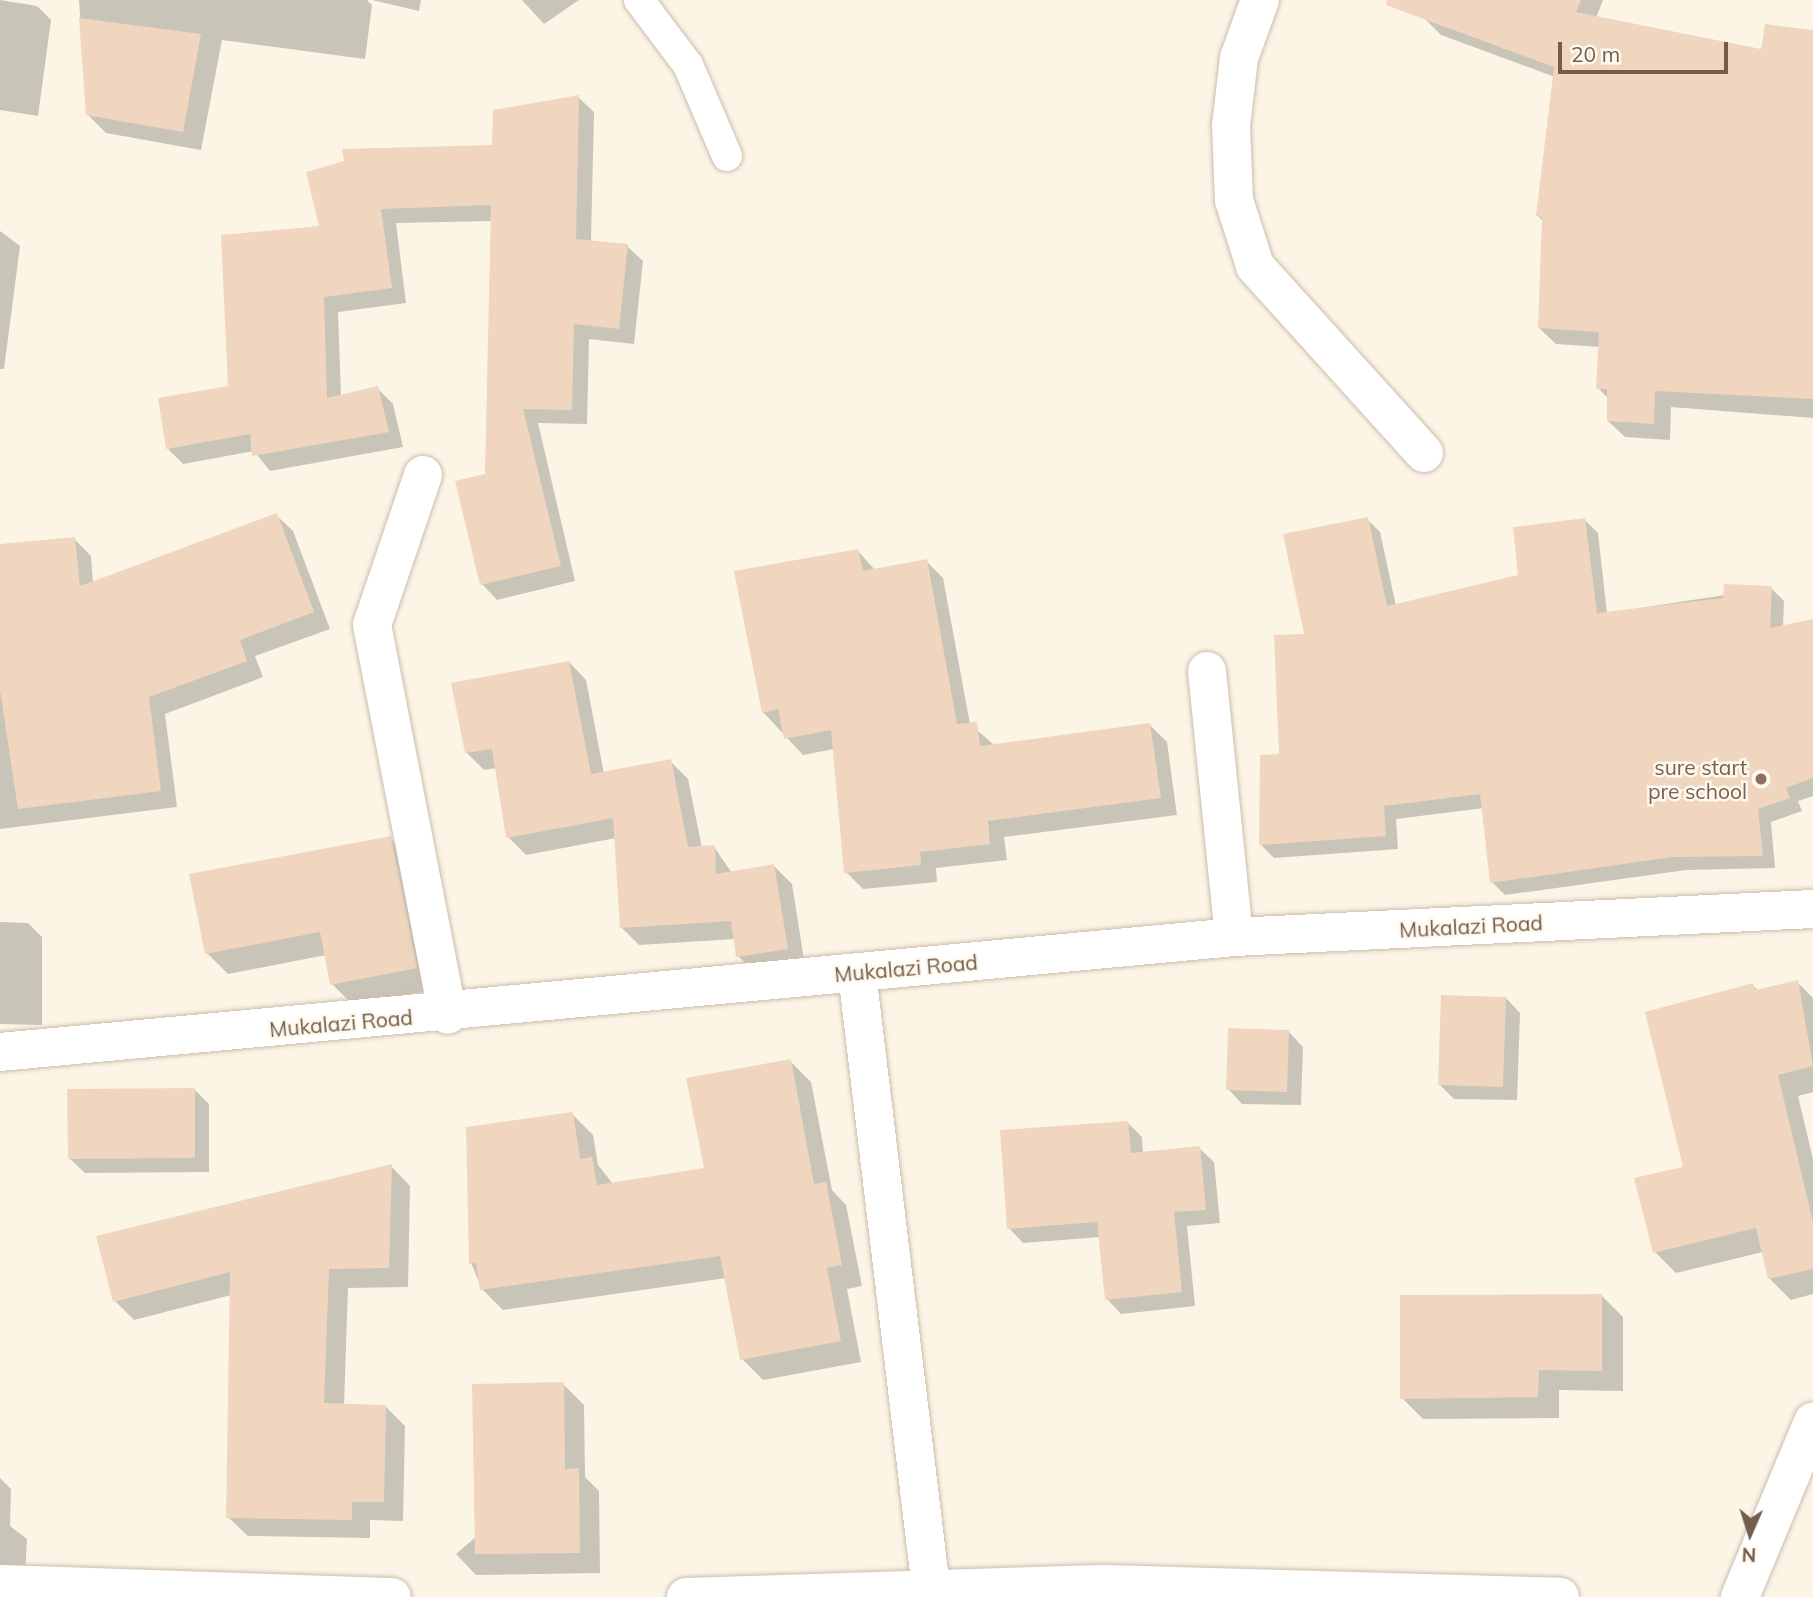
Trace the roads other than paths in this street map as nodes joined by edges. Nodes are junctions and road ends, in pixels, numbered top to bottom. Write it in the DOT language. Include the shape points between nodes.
graph roads {
  1 [pos="639,0"];
  2 [pos="1260,0"];
  3 [pos="727,156"];
  4 [pos="1424,453"];
  5 [pos="424,475"];
  6 [pos="1207,671"];
  7 [pos="1808,920"];
  8 [pos="1234,937"];
  9 [pos="857,973"];
  10 [pos="448,1015"];
  11 [pos="0,1052"];
  12 [pos="1813,1422"];
  13 [pos="0,1584"];
  14 [pos="931,1589"];
  15 [pos="392,1597"];
  16 [pos="686,1597"];
  17 [pos="1560,1597"];
  18 [pos="1740,1597"];
  1 -- 3 [label="lane" via="688,65"];
  2 -- 4 [label="street" via="1239,58 1231,126 1234,200 1255,266"];
  5 -- 10 [label="street" via="372,625"];
  6 -- 8 [label="street"];
  7 -- 8 [label="street, Mukalazi Road"];
  8 -- 9 [label="street, Mukalazi Road"];
  9 -- 10 [label="street, Mukalazi Road"];
  9 -- 14 [label="street"];
  10 -- 11 [label="street, Mukalazi Road"];
  12 -- 18 [label="street"];
  13 -- 15 [label="street"];
  14 -- 16 [label="street"];
  14 -- 17 [label="street" via="1106,1584"];
}
